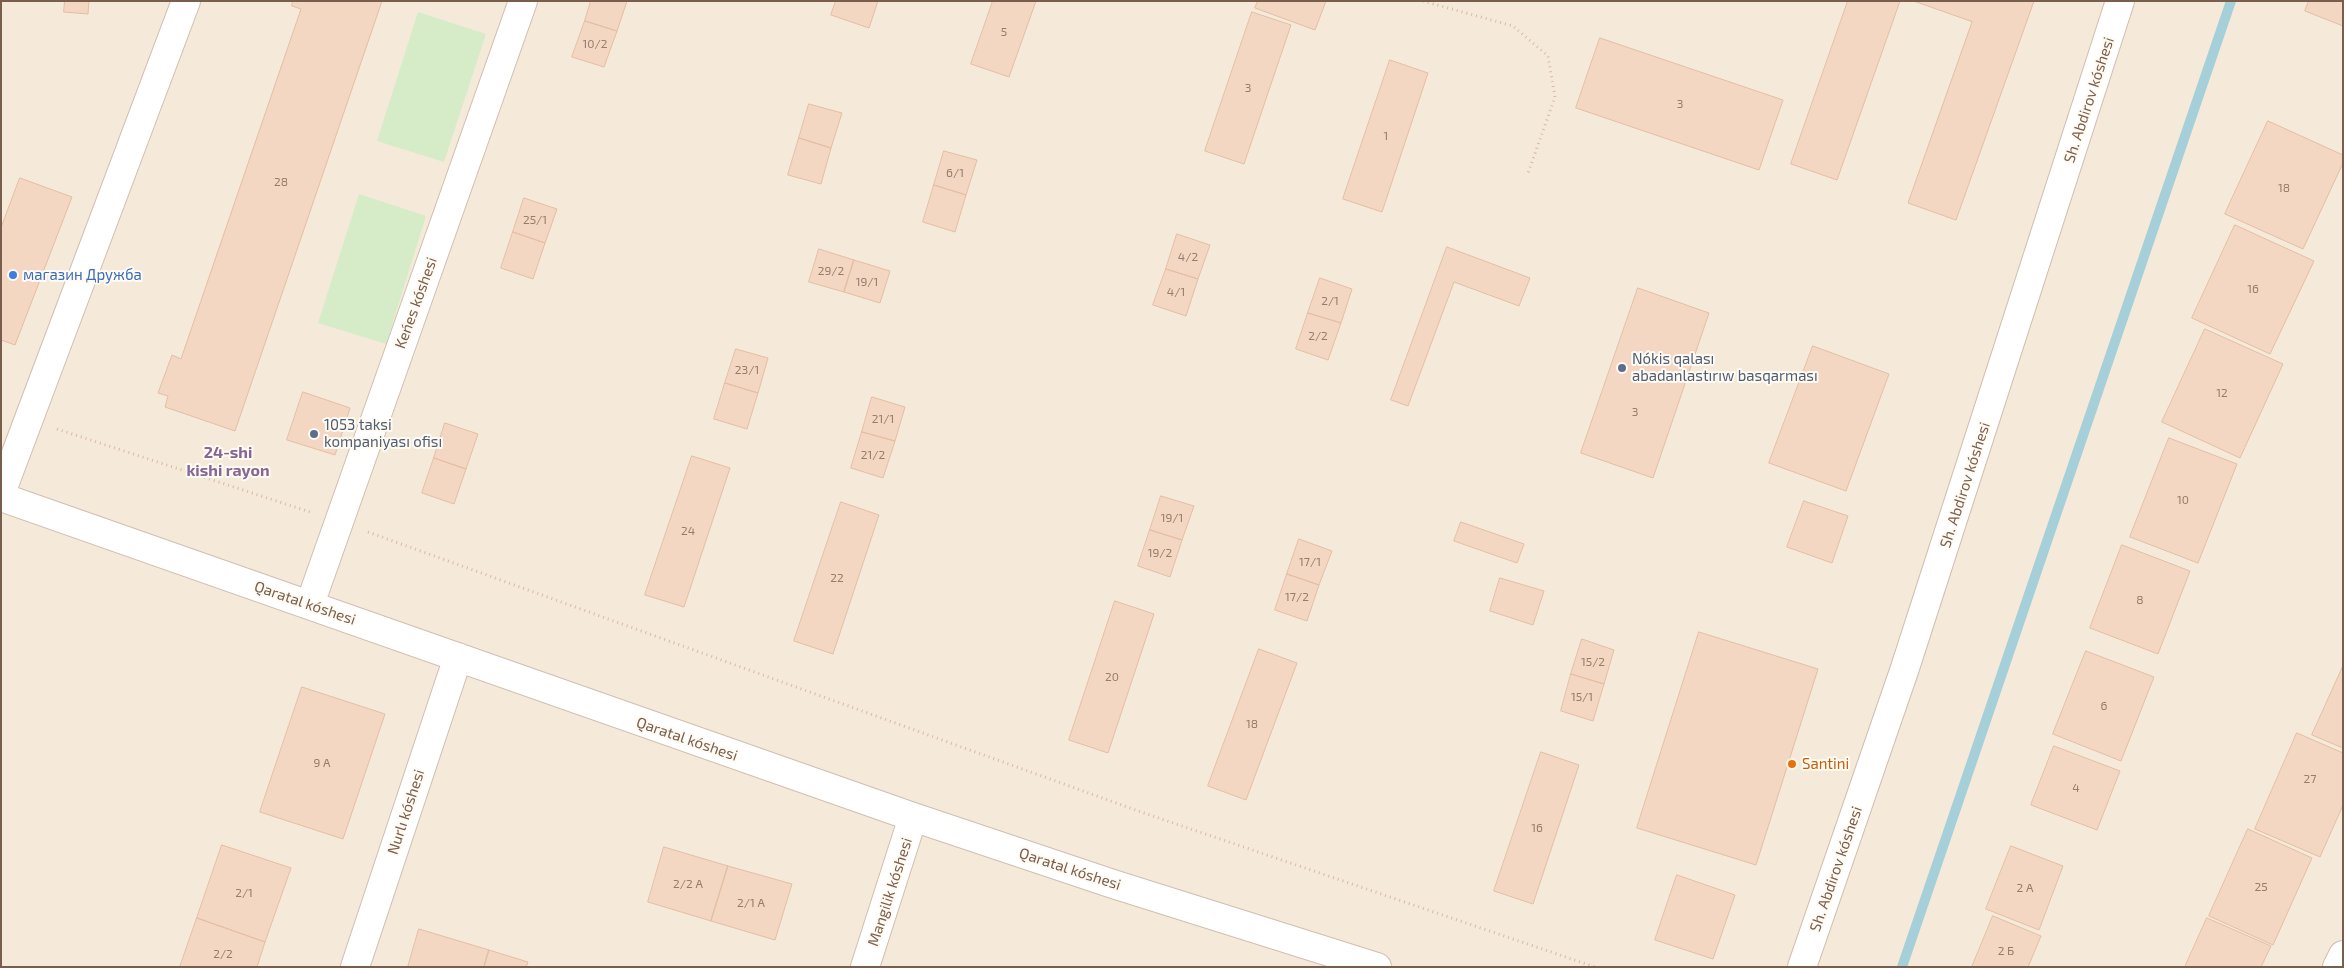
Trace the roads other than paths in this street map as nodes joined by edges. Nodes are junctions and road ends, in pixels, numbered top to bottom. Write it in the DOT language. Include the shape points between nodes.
graph roads {
  1 [pos="186,1"];
  2 [pos="523,1"];
  3 [pos="2120,1"];
  4 [pos="1,493"];
  5 [pos="1,497"];
  6 [pos="310,604"];
  7 [pos="458,657"];
  8 [pos="914,817"];
  9 [pos="2343,955"];
  10 [pos="354,967"];
  11 [pos="866,967"];
  12 [pos="1377,967"];
  13 [pos="1802,967"];
  14 [pos="2337,967"];
  1 -- 4 [label="street"];
  2 -- 6 [label="street, Keńes kóshesi"];
  3 -- 13 [label="street, Sh. Abdirov kóshesi" via="1905,668"];
  5 -- 6 [label="street, Qaratal kóshesi"];
  6 -- 7 [label="street, Qaratal kóshesi"];
  7 -- 8 [label="street, Qaratal kóshesi"];
  7 -- 10 [label="street, Nurlı kóshesi"];
  8 -- 11 [label="street, Mangilik kóshesi"];
  8 -- 12 [label="street, Qaratal kóshesi"];
  9 -- 14 [label="street"];
}
